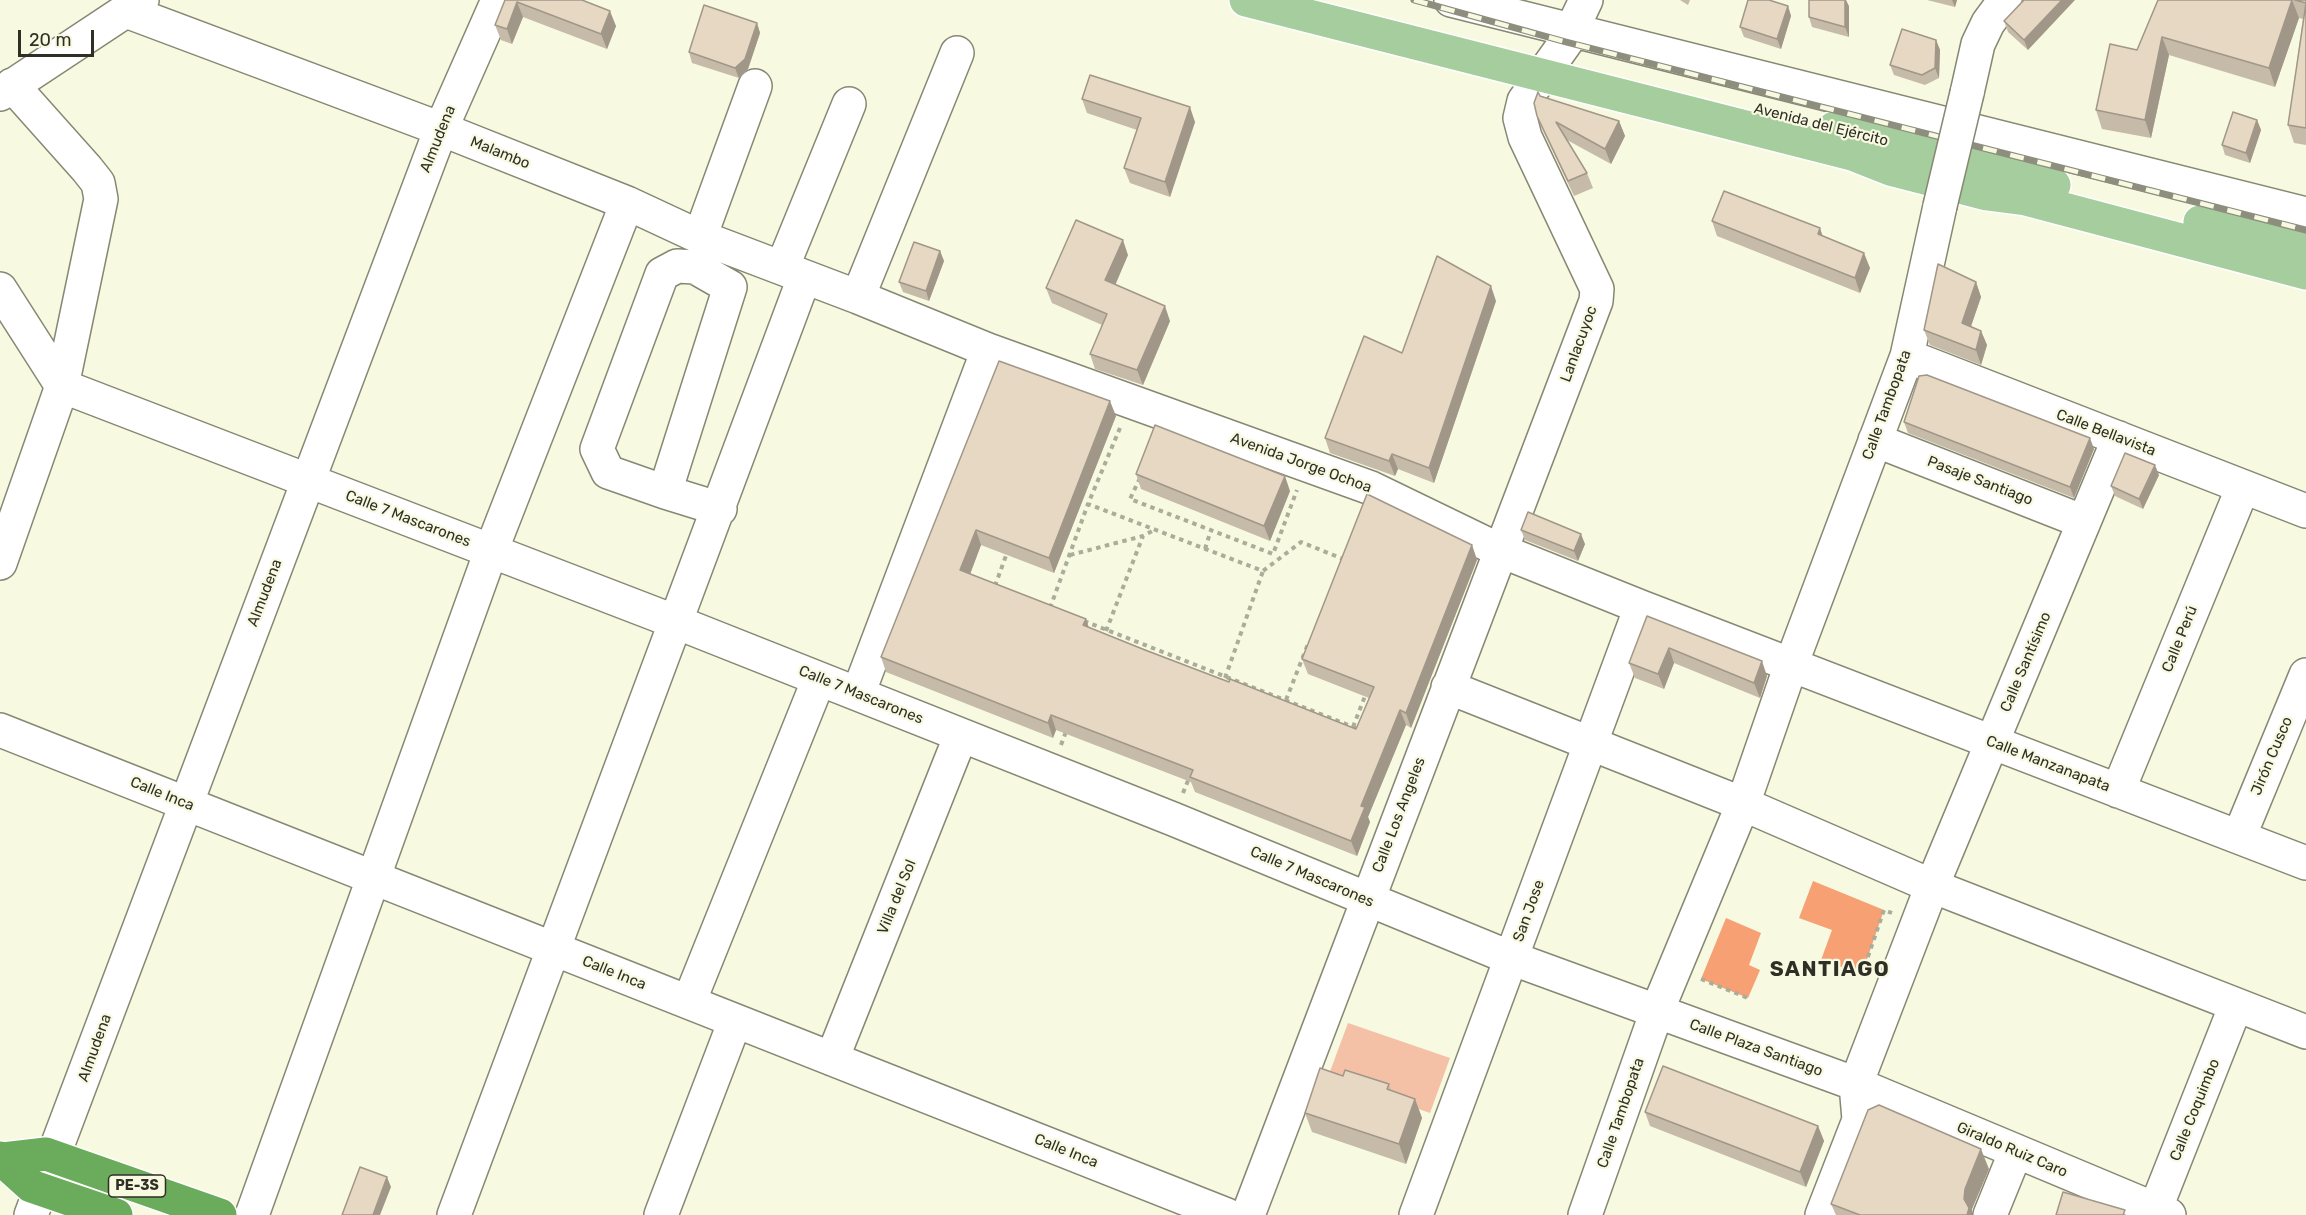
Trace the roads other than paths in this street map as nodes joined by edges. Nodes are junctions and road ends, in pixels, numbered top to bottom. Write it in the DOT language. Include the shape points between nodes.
graph roads {
  1 [pos="498,0"];
  2 [pos="1246,0"];
  3 [pos="1337,0"];
  4 [pos="1451,0"];
  5 [pos="1586,0"];
  6 [pos="1986,0"];
  7 [pos="2006,0"];
  8 [pos="134,5"];
  9 [pos="1573,29"];
  10 [pos="1978,44"];
  11 [pos="957,53"];
  12 [pos="1549,67"];
  13 [pos="755,86"];
  14 [pos="6,89"];
  15 [pos="849,104"];
  16 [pos="441,129"];
  17 [pos="627,203"];
  18 [pos="2306,214"];
  19 [pos="700,237"];
  20 [pos="2306,249"];
  21 [pos="793,273"];
  22 [pos="2306,273"];
  23 [pos="0,289"];
  24 [pos="858,297"];
  25 [pos="988,350"];
  26 [pos="1906,356"];
  27 [pos="62,386"];
  28 [pos="2119,438"];
  29 [pos="1875,441"];
  30 [pos="308,480"];
  31 [pos="2243,487"];
  32 [pos="664,492"];
  33 [pos="720,509"];
  34 [pos="2306,511"];
  35 [pos="2084,522"];
  36 [pos="1499,550"];
  37 [pos="491,551"];
  38 [pos="0,563"];
  39 [pos="1641,607"];
  40 [pos="676,622"];
  41 [pos="1791,665"];
  42 [pos="2306,675"];
  43 [pos="819,679"];
  44 [pos="1448,687"];
  45 [pos="858,694"];
  46 [pos="0,730"];
  47 [pos="962,735"];
  48 [pos="1992,742"];
  49 [pos="1591,744"];
  50 [pos="2118,791"];
  51 [pos="184,803"];
  52 [pos="1743,804"];
  53 [pos="2239,837"];
  54 [pos="2306,863"];
  55 [pos="372,877"];
  56 [pos="1932,886"];
  57 [pos="1367,900"];
  58 [pos="553,949"];
  59 [pos="1511,958"];
  60 [pos="689,1002"];
  61 [pos="2236,1005"];
  62 [pos="1671,1016"];
  63 [pos="735,1021"];
  64 [pos="2306,1032"];
  65 [pos="832,1059"];
  66 [pos="1856,1084"];
  67 [pos="2016,1151"];
  68 [pos="55,1157"];
  69 [pos="1,1158"];
  70 [pos="36,1202"];
  71 [pos="2159,1213"];
  72 [pos="116,1215"];
  73 [pos="220,1215"];
  74 [pos="252,1215"];
  75 [pos="454,1215"];
  76 [pos="661,1215"];
  77 [pos="1227,1215"];
  78 [pos="1248,1215"];
  79 [pos="1416,1215"];
  80 [pos="1585,1215"];
  81 [pos="1822,1215"];
  82 [pos="1990,1215"];
  1 -- 16 [label="street, Almudena"];
  2 -- 12 [label="main road, Avenida del Ejército"];
  3 -- 12 [label="main road, Avenida del Ejército"];
  4 -- 9 [label="street, Avenida del Ejército"];
  5 -- 9 [label="street"];
  6 -- 10 [label="street"];
  7 -- 10 [label="street, Calle Tambopata"];
  8 -- 14 [label="street"];
  8 -- 16 [label="street, Malambo"];
  9 -- 12 [label="street"];
  9 -- 18 [label="street, Avenida del Ejército"];
  10 -- 26 [label="street, Calle Tambopata, bridge"];
  11 -- 24 [label="street"];
  12 -- 20 [label="main road, Avenida del Ejército"];
  12 -- 22 [label="main road, Avenida del Ejército" via="1852,154 1894,158 1990,183 2026,199"];
  12 -- 36 [label="street, Lanlacuyoc" via="1520,109 1522,129 1597,295"];
  13 -- 19 [label="street"];
  14 -- 27 [label="street" via="87,169 98,183 102,199"];
  15 -- 21 [label="street"];
  16 -- 17 [label="street, Malambo"];
  16 -- 30 [label="street, Almudena"];
  17 -- 19 [label="street, Malambo"];
  17 -- 37 [label="street"];
  19 -- 21 [label="street, Malambo"];
  21 -- 24 [label="street, Avenida Jorge Ochoa"];
  21 -- 33 [label="street"];
  23 -- 27 [label="street"];
  24 -- 25 [label="street, Avenida Jorge Ochoa"];
  25 -- 36 [label="street, Avenida Jorge Ochoa" via="1371,488"];
  25 -- 45 [label="street"];
  26 -- 28 [label="street, Calle Bellavista"];
  26 -- 29 [label="street, Calle Tambopata"];
  27 -- 30 [label="street, Calle 7 Mascarones"];
  27 -- 38 [label="street"];
  28 -- 31 [label="street, Calle Bellavista"];
  28 -- 35 [label="street, Calle Santísimo"];
  29 -- 35 [label="street, Pasaje Santiago"];
  29 -- 41 [label="street, Calle Tambopata"];
  30 -- 37 [label="street, Calle 7 Mascarones"];
  30 -- 51 [label="street, Almudena"];
  31 -- 34 [label="street, Calle Bellavista"];
  31 -- 50 [label="street, Calle Perú"];
  32 -- 32 [label="street" via="608,472 597,449 662,274 677,266 695,267 730,287"];
  32 -- 33 [label="street"];
  33 -- 40 [label="street"];
  35 -- 48 [label="street, Calle Santísimo"];
  36 -- 39 [label="street, Avenida Jorge Ochoa"];
  36 -- 44 [label="street, Calle Los Angeles"];
  37 -- 40 [label="street, Calle 7 Mascarones"];
  37 -- 55 [label="street"];
  39 -- 41 [label="street, Avenida Jorge Ochoa"];
  39 -- 49 [label="street, San Jose"];
  40 -- 43 [label="street, Calle 7 Mascarones"];
  40 -- 58 [label="street"];
  41 -- 48 [label="street, Calle Manzanapata"];
  41 -- 52 [label="street, Calle Tambopata"];
  42 -- 53 [label="street, Jirón Cusco"];
  43 -- 45 [label="street, Calle 7 Mascarones"];
  43 -- 60 [label="street"];
  44 -- 49 [label="street"];
  44 -- 57 [label="street, Calle Los Angeles"];
  45 -- 47 [label="street, Calle 7 Mascarones"];
  46 -- 51 [label="street, Calle Inca"];
  47 -- 57 [label="street, Calle 7 Mascarones"];
  47 -- 65 [label="street, Villa del Sol"];
  48 -- 50 [label="street, Calle Manzanapata"];
  48 -- 56 [label="street, Calle Santísimo"];
  49 -- 52 [label="street"];
  49 -- 59 [label="street, San Jose"];
  50 -- 53 [label="street, Calle Manzanapata"];
  51 -- 55 [label="street, Calle Inca"];
  51 -- 68 [label="street, Almudena"];
  52 -- 56 [label="street"];
  52 -- 62 [label="street, Calle Tambopata"];
  53 -- 54 [label="street, Calle Manzanapata"];
  55 -- 58 [label="street, Calle Inca"];
  55 -- 74 [label="street"];
  56 -- 61 [label="street"];
  56 -- 66 [label="street, Calle Santísimo"];
  57 -- 59 [label="street, Calle 7 Mascarones"];
  57 -- 78 [label="street, Calle Los Angeles"];
  58 -- 60 [label="street, Calle Inca"];
  58 -- 75 [label="street"];
  59 -- 62 [label="street, Calle 7 Mascarones"];
  59 -- 79 [label="street, San Jose"];
  60 -- 63 [label="street, Calle Inca"];
  61 -- 64 [label="street"];
  61 -- 71 [label="street, Calle Coquimbo"];
  62 -- 66 [label="street, Calle Plaza Santiago"];
  62 -- 80 [label="street, Calle Tambopata"];
  63 -- 65 [label="street, Calle Inca"];
  63 -- 76 [label="street"];
  65 -- 77 [label="street, Calle Inca"];
  66 -- 67 [label="street, Giraldo Ruiz Caro"];
  66 -- 81 [label="street" via="1859,1120"];
  67 -- 71 [label="street, Giraldo Ruiz Caro"];
  67 -- 82 [label="street"];
  68 -- 69 [label="highway, PE-3S" via="46,1154"];
  68 -- 70 [label="street, Almudena"];
  68 -- 73 [label="highway, PE-3S"];
  69 -- 70 [label="highway, PE-3S" via="31,1186"];
  70 -- 72 [label="highway, PE-3S"];
}
